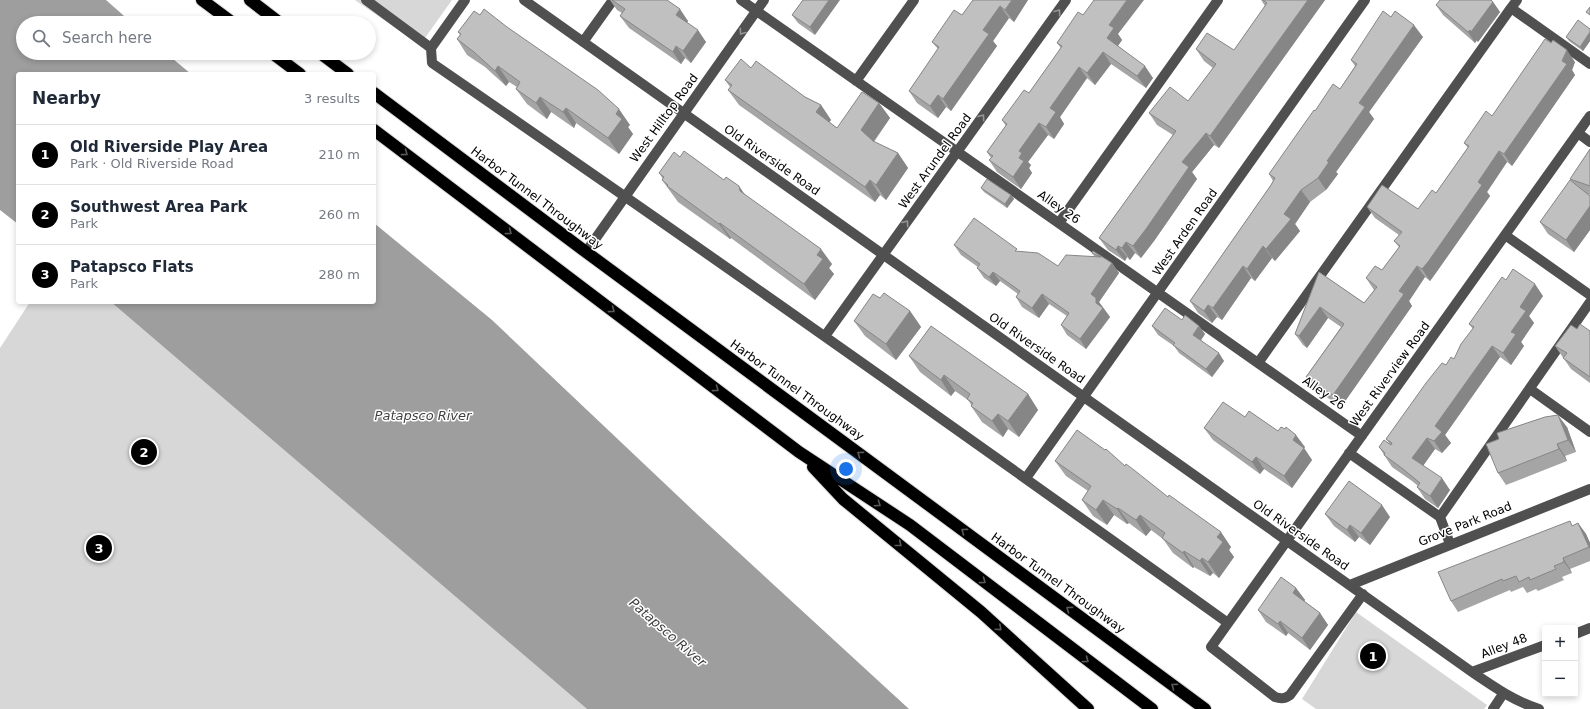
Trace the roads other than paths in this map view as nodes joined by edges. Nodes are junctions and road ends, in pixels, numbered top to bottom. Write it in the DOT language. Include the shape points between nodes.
graph roads {
  1 [pos="202,0"];
  2 [pos="250,0"];
  3 [pos="366,0"];
  4 [pos="465,0"];
  5 [pos="524,0"];
  6 [pos="613,0"];
  7 [pos="741,0"];
  8 [pos="764,0"];
  9 [pos="914,0"];
  10 [pos="1066,0"];
  11 [pos="1218,0"];
  12 [pos="1365,0"];
  13 [pos="1514,4"];
  14 [pos="756,11"];
  15 [pos="224,16"];
  16 [pos="271,16"];
  17 [pos="583,42"];
  18 [pos="431,48"];
  19 [pos="281,60"];
  20 [pos="329,60"];
  21 [pos="1590,64"];
  22 [pos="297,72"];
  23 [pos="345,72"];
  24 [pos="856,81"];
  25 [pos="376,94"];
  26 [pos="683,113"];
  27 [pos="1590,116"];
  28 [pos="376,132"];
  29 [pos="1578,133"];
  30 [pos="1590,142"];
  31 [pos="957,152"];
  32 [pos="625,195"];
  33 [pos="1059,223"];
  34 [pos="1505,235"];
  35 [pos="586,252"];
  36 [pos="883,255"];
  37 [pos="1158,292"];
  38 [pos="1590,295"];
  39 [pos="1590,302"];
  40 [pos="825,336"];
  41 [pos="1258,363"];
  42 [pos="1530,389"];
  43 [pos="1084,397"];
  44 [pos="1590,432"];
  45 [pos="1362,436"];
  46 [pos="799,452"];
  47 [pos="1349,453"];
  48 [pos="1026,478"];
  49 [pos="1590,489"];
  50 [pos="1440,517"];
  51 [pos="1287,541"];
  52 [pos="1450,544"];
  53 [pos="1350,585"];
  54 [pos="1363,594"];
  55 [pos="1228,623"];
  56 [pos="1590,628"];
  57 [pos="1578,633"];
  58 [pos="1542,646"];
  59 [pos="1472,672"];
  60 [pos="1503,694"];
  61 [pos="1088,709"];
  62 [pos="1152,709"];
  63 [pos="1205,709"];
  64 [pos="1493,709"];
  65 [pos="1539,709"];
  1 -- 15 [label="highway"];
  2 -- 16 [label="highway"];
  3 -- 18 [label="street"];
  4 -- 18 [label="street"];
  5 -- 17 [label="street, Old Riverside Road"];
  6 -- 17 [label="street"];
  7 -- 14 [label="street, Alley 26"];
  8 -- 14 [label="street, West Hilltop Road"];
  9 -- 24 [label="street"];
  31 -- 10 [label="street, West Arundel Road, one-way"];
  11 -- 33 [label="street"];
  12 -- 37 [label="street, West Arden Road"];
  13 -- 21 [label="street"];
  13 -- 41 [label="street"];
  14 -- 24 [label="street, Alley 26"];
  14 -- 26 [label="street, West Hilltop Road, one-way"];
  17 -- 26 [label="street, Old Riverside Road"];
  18 -- 32 [label="street" via="432,63"];
  19 -- 22 [label="highway"];
  20 -- 23 [label="highway"];
  24 -- 31 [label="street, Alley 26"];
  25 -- 35 [label="highway, Harbor Tunnel Throughway"];
  26 -- 32 [label="street, West Hilltop Road"];
  26 -- 36 [label="street, Old Riverside Road"];
  27 -- 29 [label="street, West Riverview Road"];
  28 -- 46 [label="highway, one-way"];
  29 -- 30 [label="street"];
  29 -- 34 [label="street, West Riverview Road"];
  31 -- 33 [label="street, Alley 26"];
  36 -- 31 [label="street, West Arundel Road, one-way"];
  32 -- 35 [label="street, West Hilltop Road"];
  32 -- 40 [label="street"];
  33 -- 37 [label="street, Alley 26"];
  34 -- 38 [label="street"];
  34 -- 45 [label="street, West Riverview Road"];
  63 -- 35 [label="highway, Harbor Tunnel Throughway, one-way"];
  36 -- 40 [label="street, West Arundel Road"];
  36 -- 43 [label="street, Old Riverside Road"];
  37 -- 41 [label="street, Alley 26"];
  37 -- 43 [label="street, West Arden Road"];
  39 -- 42 [label="street"];
  40 -- 48 [label="street"];
  41 -- 45 [label="street, Alley 26"];
  42 -- 44 [label="street"];
  42 -- 50 [label="street"];
  43 -- 48 [label="street, West Arden Road"];
  43 -- 51 [label="street, Old Riverside Road"];
  45 -- 47 [label="street, West Riverview Road"];
  46 -- 61 [label="highway, one-way" via="843,499 981,612"];
  46 -- 62 [label="highway, one-way" via="910,525"];
  47 -- 50 [label="street"];
  47 -- 51 [label="street, West Riverview Road"];
  48 -- 55 [label="street"];
  49 -- 52 [label="street, Grove Park Road"];
  50 -- 52 [label="street"];
  51 -- 53 [label="street, Old Riverside Road"];
  51 -- 55 [label="street, West Riverview Road"];
  52 -- 53 [label="street, Grove Park Road"];
  53 -- 54 [label="street, Old Riverside Road"];
  54 -- 55 [label="street, West Riverview Road" via="1290,695 1281,699 1274,697 1212,647"];
  54 -- 59 [label="street, Old Riverside Road"];
  56 -- 57 [label="street"];
  58 -- 59 [label="street, Alley 48"];
  59 -- 60 [label="street, Old Riverside Road"];
  60 -- 64 [label="street"];
  60 -- 65 [label="street, Old Riverside Road"];
}
